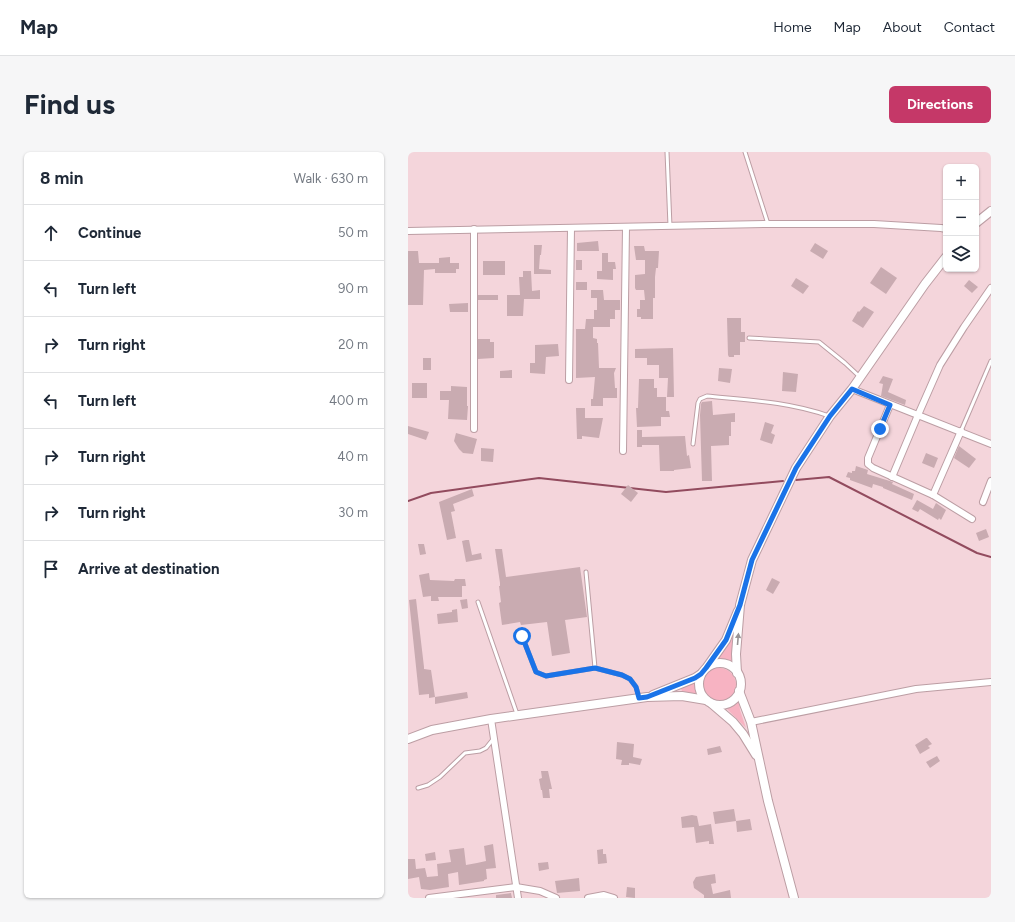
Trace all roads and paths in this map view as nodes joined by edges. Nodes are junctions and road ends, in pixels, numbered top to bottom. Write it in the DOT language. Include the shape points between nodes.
graph roads {
  1 [pos="667,152"];
  2 [pos="745,152"];
  3 [pos="991,211"];
  4 [pos="979,221"];
  5 [pos="768,224"];
  6 [pos="670,226"];
  7 [pos="626,227"];
  8 [pos="571,228"];
  9 [pos="943,228"];
  10 [pos="474,229"];
  11 [pos="408,231"];
  12 [pos="943,261"];
  13 [pos="991,288"];
  14 [pos="749,338"];
  15 [pos="991,361"];
  16 [pos="860,376"];
  17 [pos="569,380"];
  18 [pos="852,389"];
  19 [pos="890,405"];
  20 [pos="918,415"];
  21 [pos="830,416"];
  22 [pos="474,429"];
  23 [pos="961,431"];
  24 [pos="693,444"];
  25 [pos="991,444"];
  26 [pos="623,451"];
  27 [pos="892,477"];
  28 [pos="991,481"];
  29 [pos="933,495"];
  30 [pos="983,502"];
  31 [pos="972,519"];
  32 [pos="586,572"];
  33 [pos="478,602"];
  34 [pos="740,605"];
  35 [pos="522,636"];
  36 [pos="595,668"];
  37 [pos="704,671"];
  38 [pos="737,672"];
  39 [pos="991,682"];
  40 [pos="739,691"];
  41 [pos="643,698"];
  42 [pos="709,702"];
  43 [pos="518,714"];
  44 [pos="491,719"];
  45 [pos="751,722"];
  46 [pos="739,730"];
  47 [pos="494,737"];
  48 [pos="408,739"];
  49 [pos="758,759"];
  50 [pos="418,788"];
  51 [pos="516,887"];
  52 [pos="429,898"];
  53 [pos="518,898"];
  54 [pos="556,898"];
  55 [pos="588,898"];
  56 [pos="614,898"];
  57 [pos="794,898"];
  1 -- 6 [label="lane"];
  2 -- 5 [label="lane"];
  3 -- 4 [label="main road"];
  5 -- 6 [label="street"];
  5 -- 9 [label="street" via="874,224"];
  6 -- 7 [label="street"];
  7 -- 8 [label="street"];
  7 -- 26 [label="street"];
  8 -- 10 [label="street"];
  8 -- 17 [label="street"];
  10 -- 11 [label="street"];
  10 -- 22 [label="street"];
  12 -- 16 [label="main road"];
  13 -- 20 [label="street" via="940,365"];
  14 -- 16 [label="lane" via="819,342"];
  15 -- 23 [label="lane"];
  16 -- 18 [label="main road"];
  18 -- 19 [label="street"];
  18 -- 21 [label="main road"];
  19 -- 20 [label="street"];
  19 -- 27 [label="street" via="868,458 868,464"];
  20 -- 23 [label="street"];
  20 -- 27 [label="street"];
  21 -- 24 [label="lane" via="783,404 707,396 698,403"];
  21 -- 34 [label="main road" via="796,468 752,560"];
  23 -- 25 [label="street"];
  23 -- 29 [label="street"];
  27 -- 29 [label="street"];
  28 -- 30 [label="street"];
  29 -- 31 [label="street"];
  32 -- 36 [label="lane"];
  33 -- 43 [label="lane"];
  34 -- 37 [label="main road" via="726,640"];
  38 -- 34 [label="main road, one-way"];
  35 -- 36 [label="lane" via="536,672 546,676"];
  36 -- 41 [label="lane" via="630,679"];
  37 -- 38 [label="main road" via="719,663 726,664"];
  37 -- 41 [label="main road" via="681,684"];
  37 -- 42 [label="main road" via="699,688 701,695"];
  38 -- 40 [label="main road"];
  39 -- 45 [label="street" via="916,688"];
  40 -- 42 [label="main road" via="731,702 726,704"];
  40 -- 45 [label="main road"];
  41 -- 42 [label="main road" via="682,696"];
  41 -- 43 [label="main road"];
  42 -- 46 [label="main road"];
  43 -- 44 [label="main road"];
  44 -- 47 [label="street"];
  44 -- 48 [label="main road" via="432,730"];
  45 -- 46 [label="main road" via="747,730"];
  45 -- 49 [label="main road"];
  46 -- 49 [label="main road"];
  47 -- 50 [label="lane" via="486,748 465,753 440,777"];
  47 -- 51 [label="street"];
  49 -- 57 [label="main road"];
  51 -- 52 [label="street"];
  51 -- 53 [label="street"];
  51 -- 54 [label="street" via="540,891"];
  55 -- 56 [label="street"];
}
